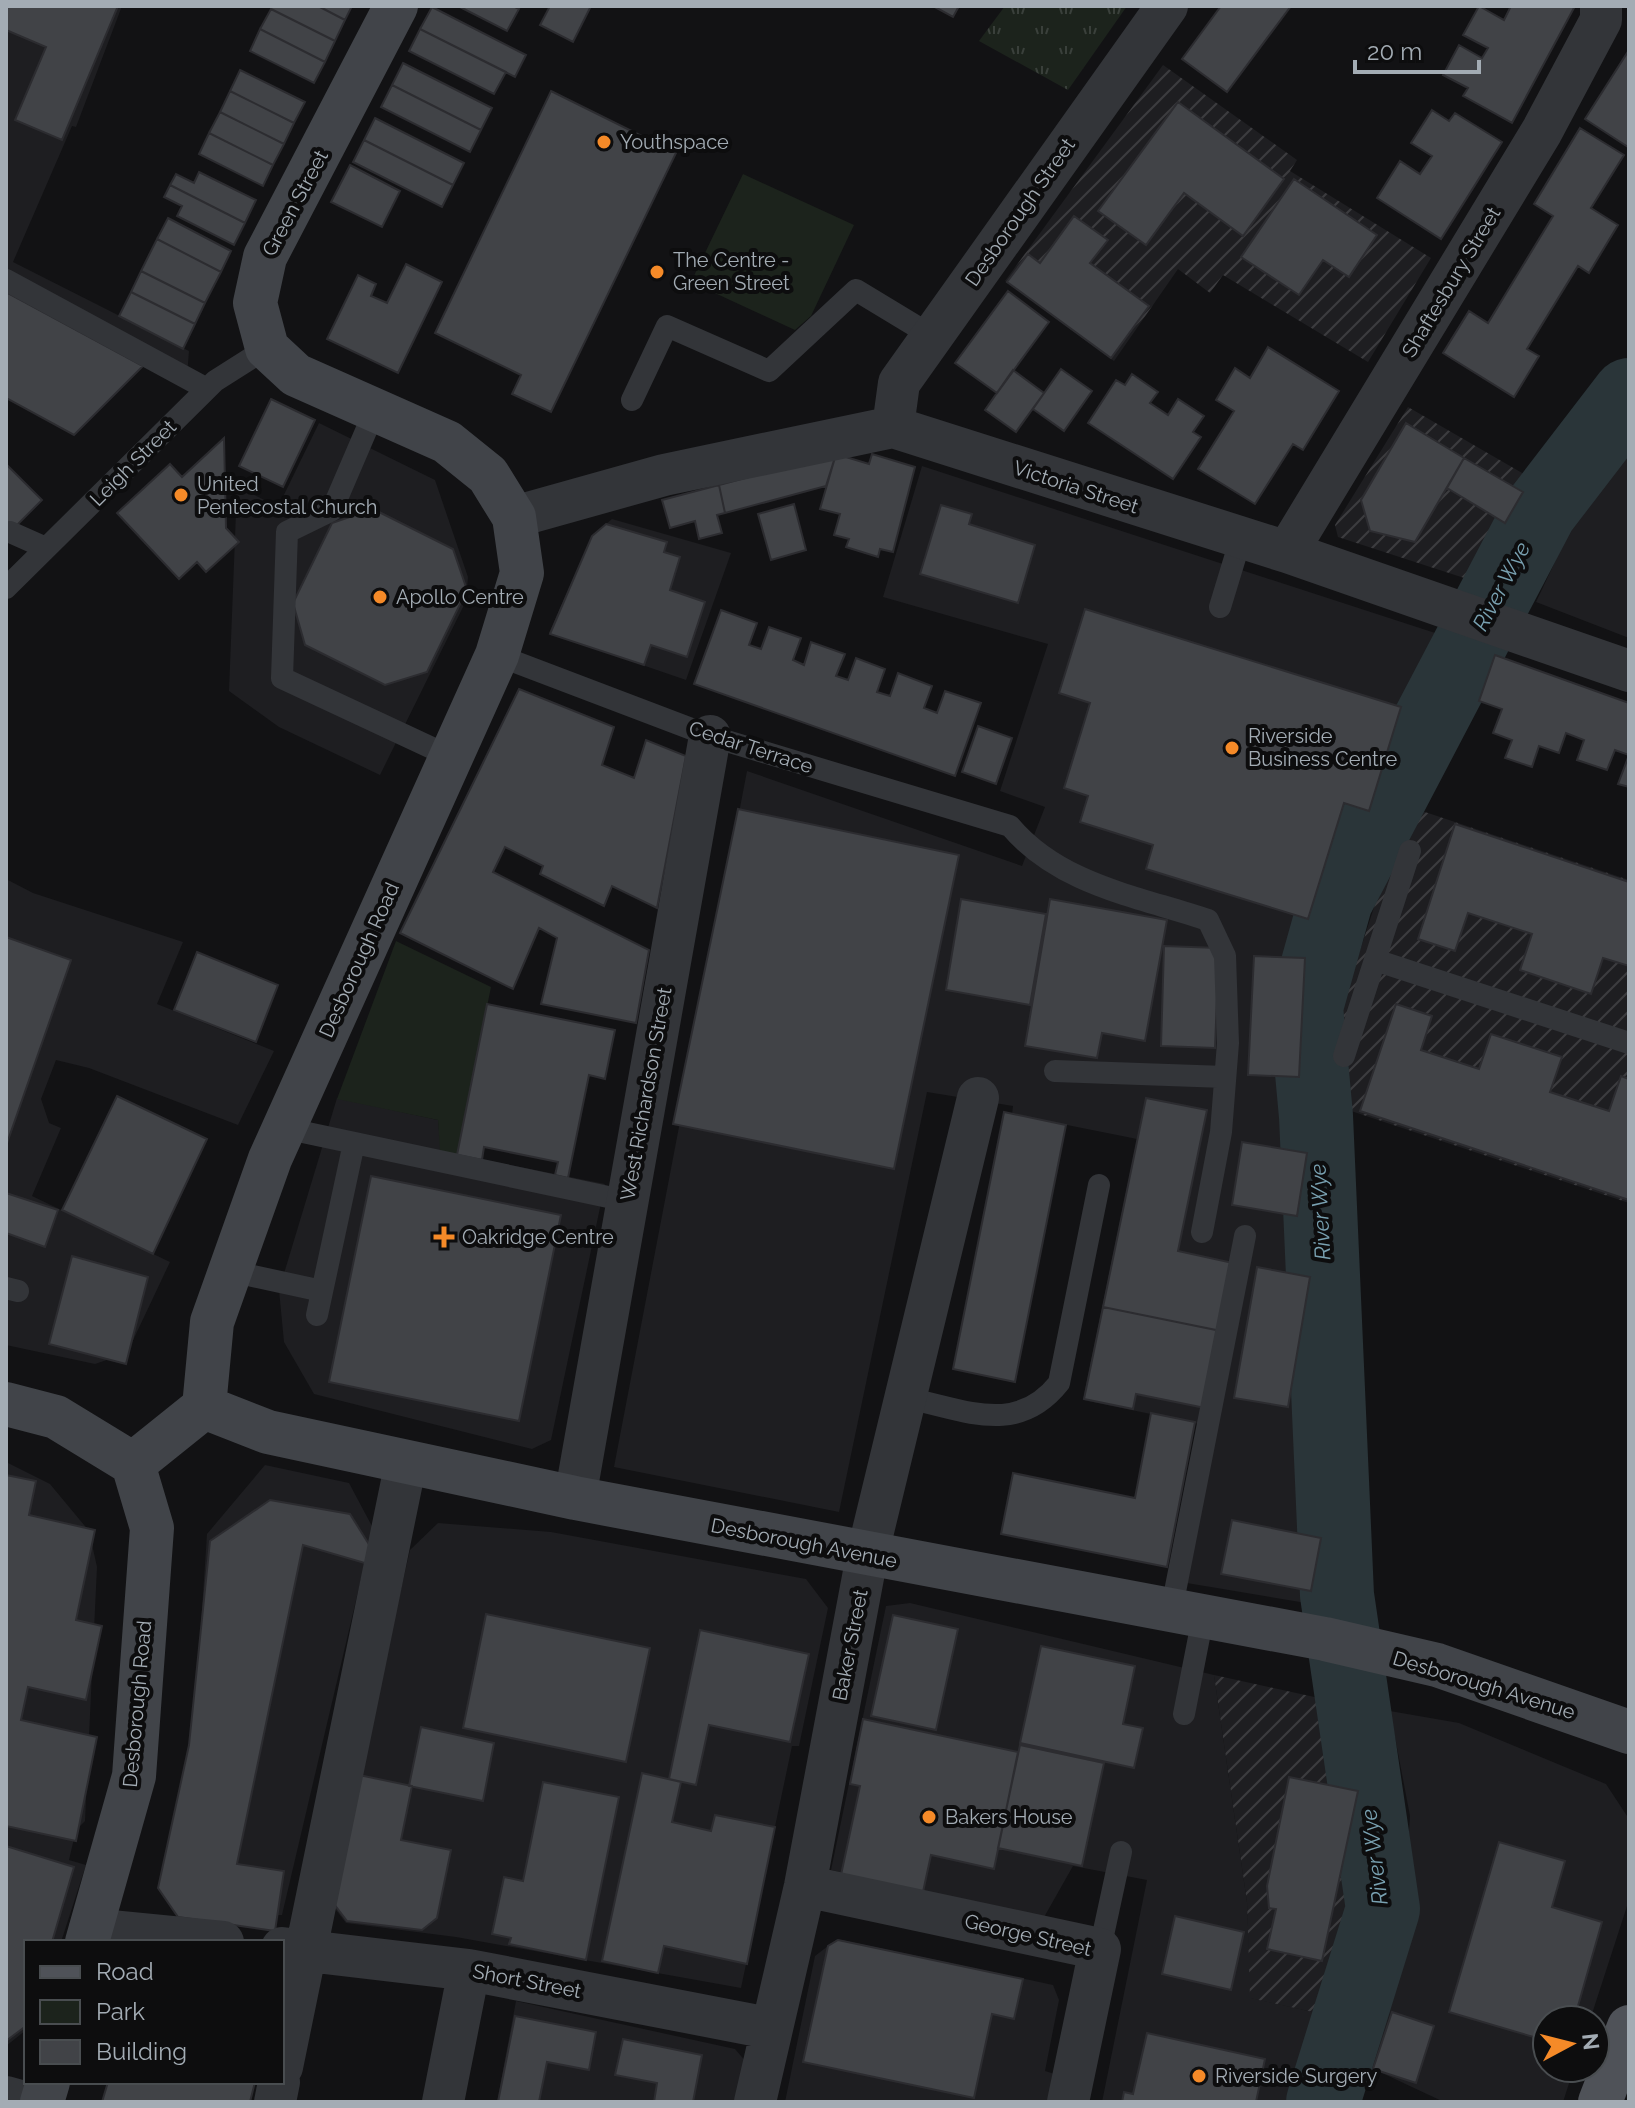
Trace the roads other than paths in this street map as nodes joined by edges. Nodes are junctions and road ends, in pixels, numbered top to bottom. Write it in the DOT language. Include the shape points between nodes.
graph roads {
  1 [pos="396,6"];
  2 [pos="1167,6"];
  3 [pos="1601,6"];
  4 [pos="6,280"];
  5 [pos="932,336"];
  6 [pos="267,348"];
  7 [pos="207,389"];
  8 [pos="632,400"];
  9 [pos="375,410"];
  10 [pos="893,427"];
  11 [pos="514,517"];
  12 [pos="10,532"];
  13 [pos="1241,538"];
  14 [pos="46,548"];
  15 [pos="1287,552"];
  16 [pos="6,588"];
  17 [pos="1220,607"];
  18 [pos="497,655"];
  19 [pos="1629,671"];
  20 [pos="710,736"];
  21 [pos="449,756"];
  22 [pos="1410,851"];
  23 [pos="1375,960"];
  24 [pos="1629,1043"];
  25 [pos="1344,1056"];
  26 [pos="1055,1071"];
  27 [pos="1225,1077"];
  28 [pos="978,1098"];
  29 [pos="284,1128"];
  30 [pos="354,1143"];
  31 [pos="1099,1185"];
  32 [pos="627,1201"];
  33 [pos="1202,1232"];
  34 [pos="1245,1236"];
  35 [pos="230,1271"];
  36 [pos="322,1291"];
  37 [pos="317,1315"];
  38 [pos="906,1398"];
  39 [pos="6,1404"];
  40 [pos="204,1407"];
  41 [pos="406,1462"];
  42 [pos="133,1464"];
  43 [pos="575,1498"];
  44 [pos="867,1556"];
  45 [pos="1187,1614"];
  46 [pos="1184,1714"];
  47 [pos="1629,1732"];
  48 [pos="1121,1852"];
  49 [pos="805,1886"];
  50 [pos="89,1935"];
  51 [pos="185,1940"];
  52 [pos="294,1949"];
  53 [pos="1100,1949"];
  54 [pos="469,1970"];
  55 [pos="1629,2027"];
  56 [pos="769,2028"];
  57 [pos="284,2047"];
  58 [pos="6,2097"];
  59 [pos="24,2102"];
  60 [pos="443,2102"];
  61 [pos="755,2102"];
  62 [pos="1068,2102"];
  63 [pos="1600,2102"];
  1 -- 6 [label="street, Green Street" via="265,257 255,303"];
  2 -- 5 [label="street, Desborough Street"];
  3 -- 15 [label="street, Shaftesbury Street" via="1601,20 1542,131"];
  4 -- 7 [label="lane"];
  5 -- 8 [label="lane" via="856,290 769,371 667,326"];
  5 -- 10 [label="street, Desborough Street" via="899,383"];
  6 -- 7 [label="lane, Leigh Street"];
  6 -- 9 [label="street" via="296,375"];
  7 -- 14 [label="lane, Leigh Street"];
  9 -- 11 [label="street" via="447,442 488,475"];
  9 -- 21 [label="lane" via="332,510 287,532 282,678"];
  10 -- 11 [label="street, Victoria Street" via="664,475"];
  10 -- 13 [label="street, Victoria Street"];
  11 -- 18 [label="street, Desborough Road" via="522,573"];
  12 -- 14 [label="lane"];
  13 -- 15 [label="street, Victoria Street"];
  13 -- 17 [label="lane"];
  14 -- 16 [label="lane, Leigh Street"];
  15 -- 19 [label="street, Victoria Street"];
  18 -- 20 [label="lane, Cedar Terrace"];
  18 -- 21 [label="street, Desborough Road"];
  20 -- 27 [label="lane, Cedar Terrace" via="1010,826 1030,849 1071,876 1208,920 1225,956"];
  20 -- 32 [label="street, West Richardson Street"];
  21 -- 29 [label="street, Desborough Road"];
  22 -- 23 [label="lane"];
  23 -- 24 [label="lane"];
  23 -- 25 [label="lane"];
  26 -- 27 [label="lane"];
  27 -- 33 [label="lane" via="1221,1132"];
  28 -- 38 [label="street, Baker Street"];
  29 -- 30 [label="lane"];
  29 -- 35 [label="street, Desborough Road"];
  30 -- 32 [label="lane"];
  30 -- 36 [label="lane"];
  31 -- 38 [label="lane" via="1059,1383 1045,1400 1006,1417"];
  32 -- 43 [label="street, West Richardson Street"];
  34 -- 45 [label="lane"];
  35 -- 36 [label="lane"];
  35 -- 40 [label="street, Desborough Road" via="212,1322"];
  36 -- 37 [label="lane"];
  38 -- 44 [label="street, Baker Street"];
  39 -- 42 [label="street" via="56,1417"];
  40 -- 41 [label="street, Desborough Avenue" via="268,1432"];
  40 -- 42 [label="street"];
  41 -- 43 [label="street, Desborough Avenue"];
  41 -- 52 [label="street"];
  42 -- 50 [label="street, Desborough Road" via="152,1528 134,1776"];
  43 -- 44 [label="street, Desborough Avenue"];
  44 -- 45 [label="street, Desborough Avenue"];
  44 -- 49 [label="street, Baker Street"];
  45 -- 46 [label="lane"];
  45 -- 47 [label="street, Desborough Avenue" via="1437,1665"];
  48 -- 53 [label="lane"];
  49 -- 53 [label="street, George Street"];
  49 -- 56 [label="street, Baker Street"];
  50 -- 51 [label="street"];
  52 -- 54 [label="street, Short Street"];
  52 -- 57 [label="street"];
  53 -- 62 [label="street, George Street"];
  54 -- 56 [label="street, Short Street"];
  54 -- 60 [label="street"];
  55 -- 63 [label="main road"];
  56 -- 61 [label="street, Baker Street"];
  58 -- 59 [label="street"];
}
